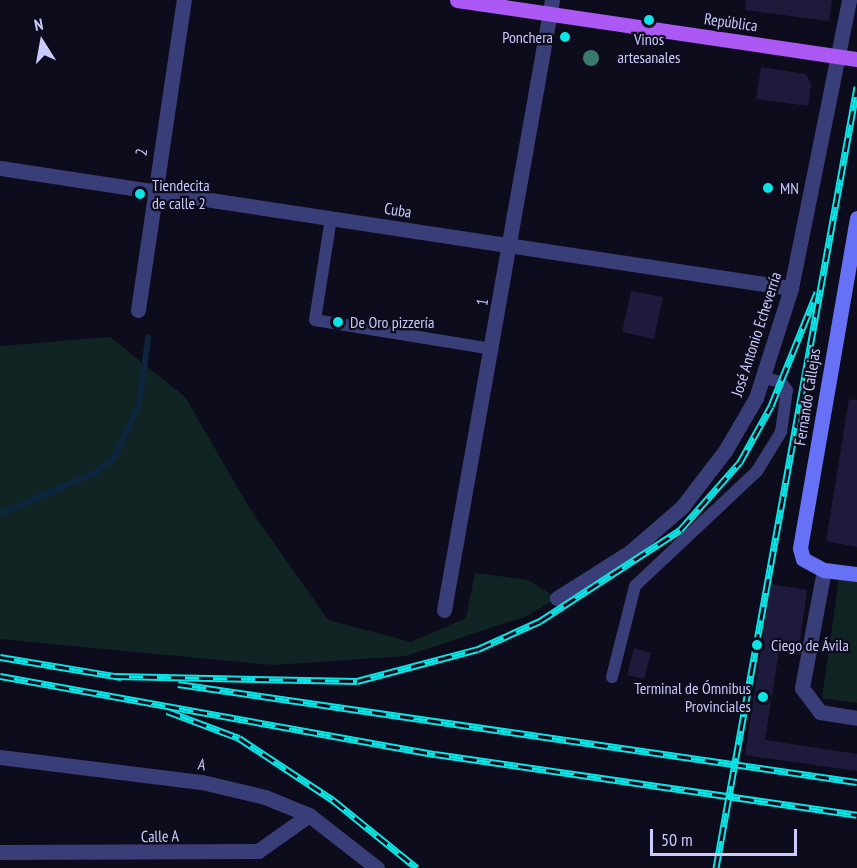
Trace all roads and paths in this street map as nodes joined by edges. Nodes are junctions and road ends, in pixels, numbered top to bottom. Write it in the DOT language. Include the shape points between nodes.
graph roads {
  1 [pos="184,0"];
  2 [pos="457,0"];
  3 [pos="849,0"];
  4 [pos="551,7"];
  5 [pos="838,56"];
  6 [pos="857,59"];
  7 [pos="0,168"];
  8 [pos="153,191"];
  9 [pos="331,218"];
  10 [pos="857,218"];
  11 [pos="510,245"];
  12 [pos="850,286"];
  13 [pos="791,288"];
  14 [pos="138,310"];
  15 [pos="493,349"];
  16 [pos="763,378"];
  17 [pos="824,570"];
  18 [pos="857,574"];
  19 [pos="557,598"];
  20 [pos="444,610"];
  21 [pos="612,677"];
  22 [pos="857,718"];
  23 [pos="0,757"];
  24 [pos="309,815"];
  25 [pos="0,852"];
  26 [pos="377,868"];
  1 -- 8 [label="street, 2"];
  2 -- 4 [label="main road, República"];
  3 -- 5 [label="street, José Antonio Echeverría"];
  4 -- 5 [label="main road, República"];
  4 -- 11 [label="street, 1"];
  5 -- 6 [label="main road, República"];
  5 -- 13 [label="street, José Antonio Echeverría"];
  7 -- 8 [label="street, Cuba"];
  8 -- 9 [label="street, Cuba"];
  8 -- 14 [label="street, 2"];
  9 -- 11 [label="street, Cuba"];
  9 -- 15 [label="lane" via="315,320"];
  10 -- 12 [label="street, Fernando Callejas"];
  11 -- 13 [label="street, Cuba"];
  11 -- 15 [label="street, 1"];
  12 -- 17 [label="street, Fernando Callejas" via="800,548 803,559"];
  13 -- 16 [label="street, José Antonio Echeverría"];
  15 -- 20 [label="street, 1"];
  16 -- 19 [label="street, José Antonio Echeverría" via="725,452 682,507 630,552"];
  16 -- 21 [label="lane" via="781,382 787,390 781,432 757,471 635,586"];
  17 -- 18 [label="street"];
  17 -- 22 [label="street" via="802,688 820,712"];
  23 -- 24 [label="street, A" via="202,782 265,796"];
  24 -- 25 [label="street, Calle A" via="258,851"];
  24 -- 26 [label="street, A"];
}
